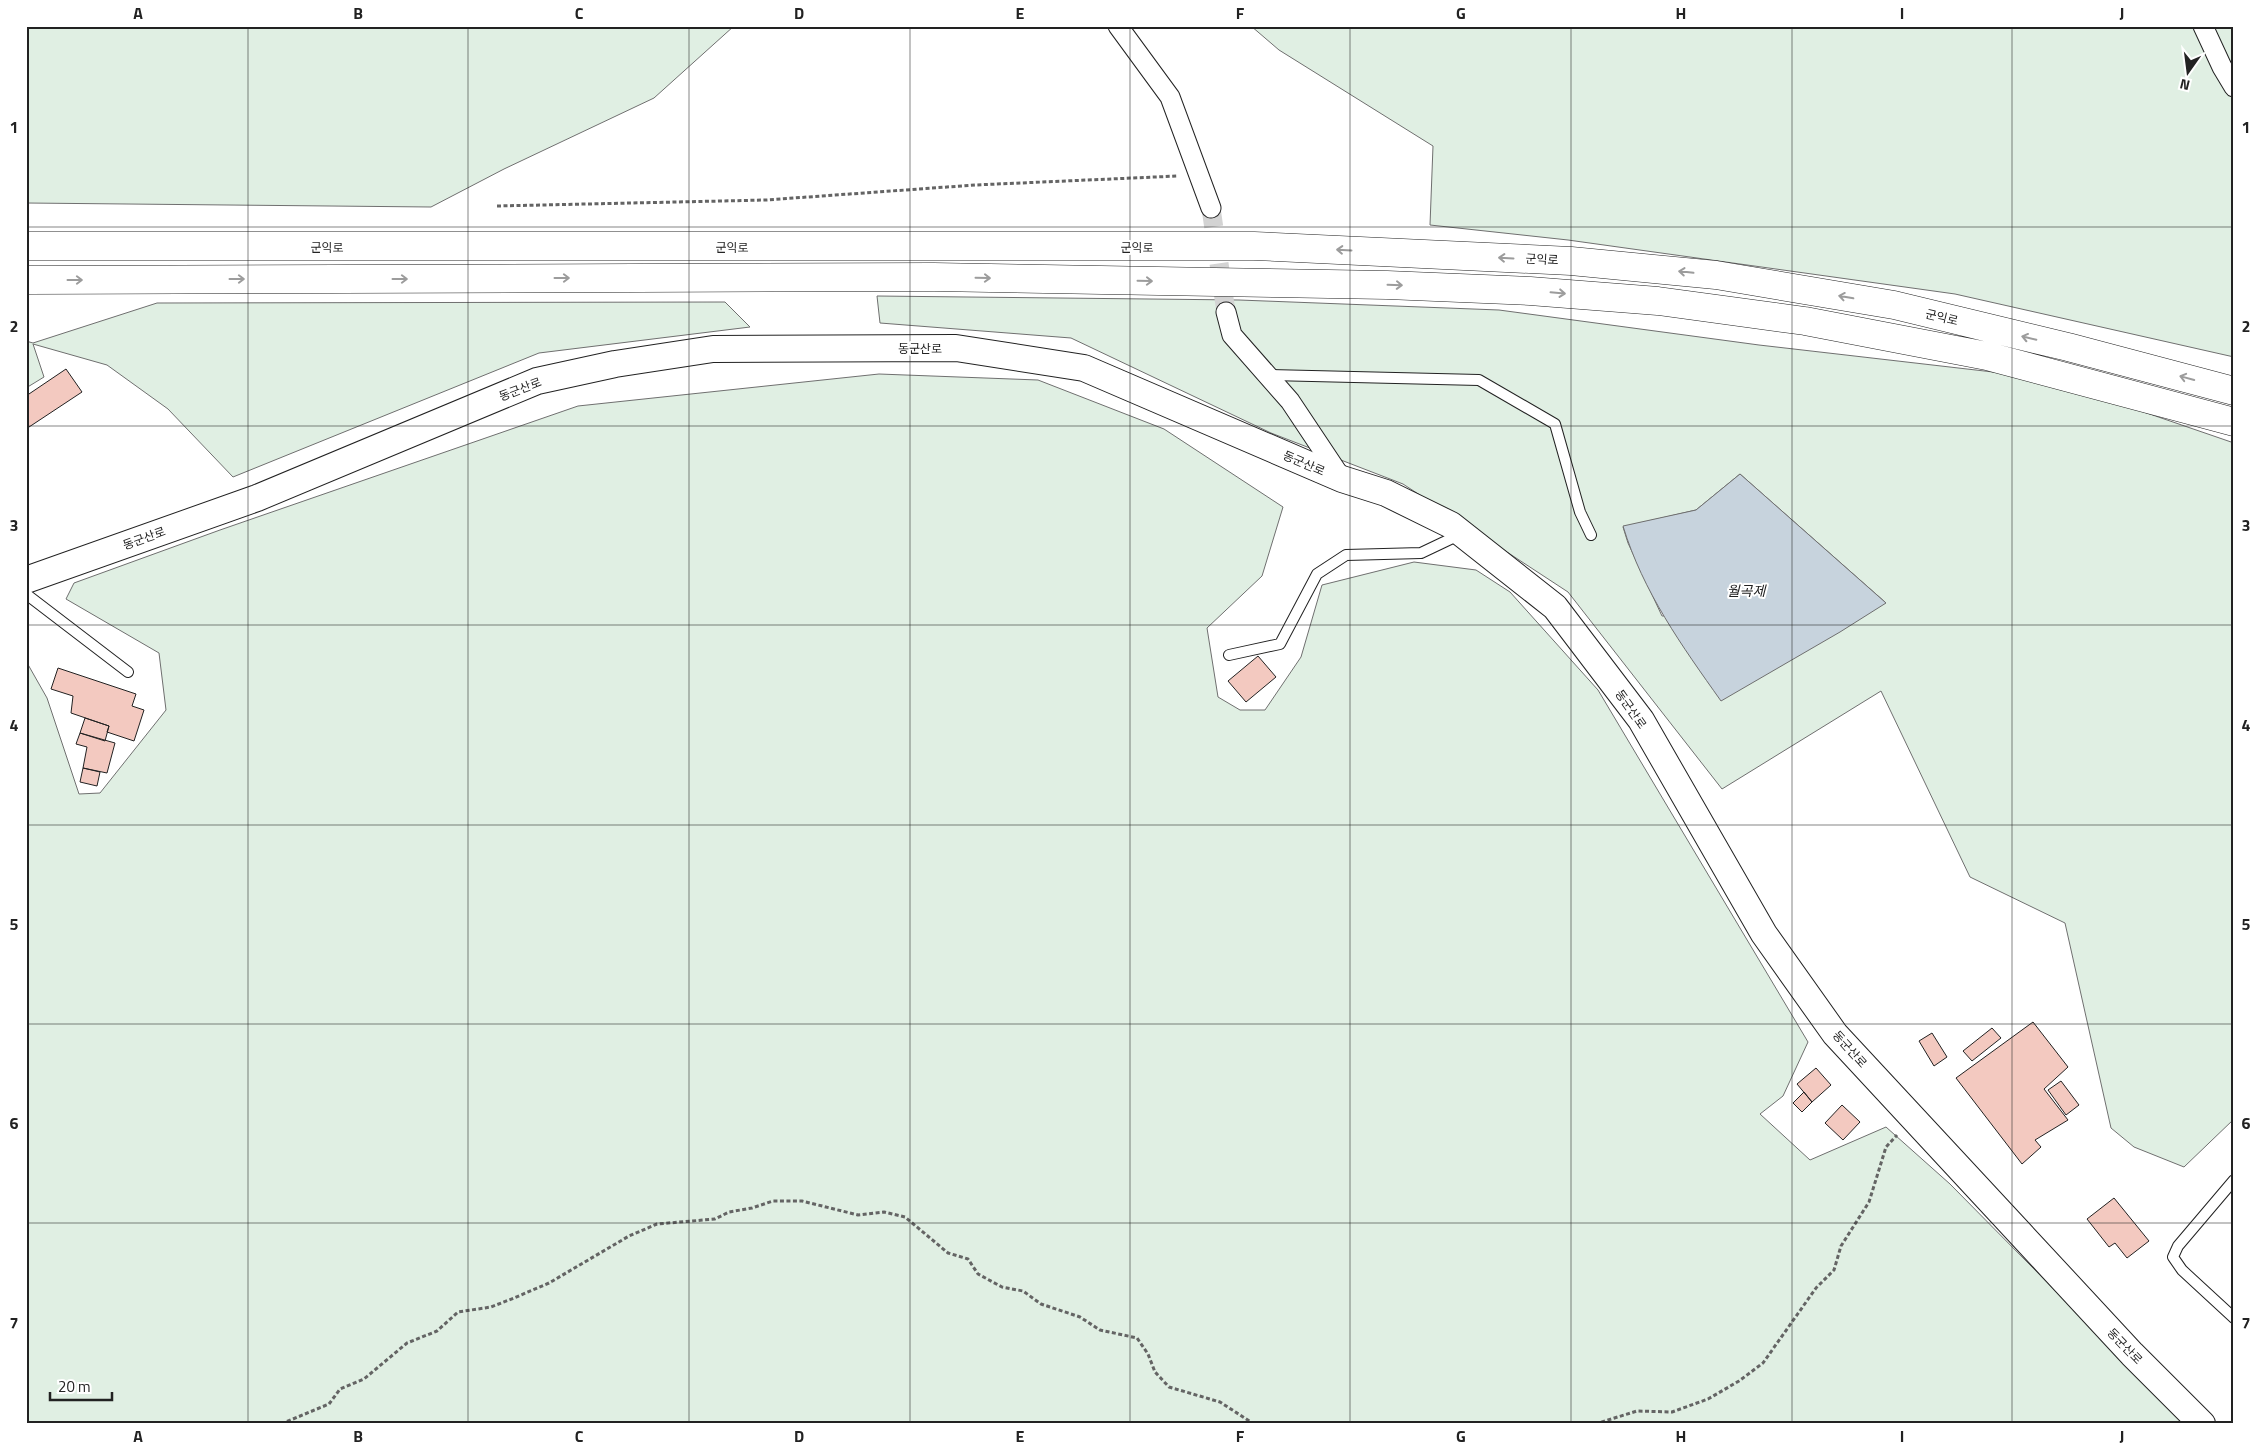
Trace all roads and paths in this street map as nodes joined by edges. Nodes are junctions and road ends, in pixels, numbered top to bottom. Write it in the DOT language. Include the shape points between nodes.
graph roads {
  1 [pos="1118,26"];
  2 [pos="2203,26"];
  3 [pos="2234,87"];
  4 [pos="1199,175"];
  5 [pos="497,206"];
  6 [pos="1211,208"];
  7 [pos="26,246"];
  8 [pos="26,280"];
  9 [pos="1226,312"];
  10 [pos="1267,375"];
  11 [pos="2234,391"];
  12 [pos="2234,422"];
  13 [pos="1342,480"];
  14 [pos="1462,534"];
  15 [pos="1592,535"];
  16 [pos="26,580"];
  17 [pos="26,594"];
  18 [pos="1229,655"];
  19 [pos="128,672"];
  20 [pos="1915,1120"];
  21 [pos="2234,1180"];
  22 [pos="2234,1318"];
  23 [pos="281,1424"];
  24 [pos="1254,1424"];
  25 [pos="1594,1424"];
  26 [pos="2202,1424"];
  1 -- 4 [label="street" via="1170,97"];
  2 -- 3 [label="street"];
  4 -- 5 [label="path" via="975,185 766,200"];
  4 -- 6 [label="street"];
  11 -- 7 [label="highway, 군익로, one-way" via="1894,305 1716,275 1571,260 1254,246"];
  8 -- 12 [label="highway, one-way" via="934,278 1377,284 1530,291 1658,301 1805,321 1988,356"];
  9 -- 10 [label="street" via="1232,335"];
  10 -- 13 [label="street" via="1290,401"];
  10 -- 15 [label="lane" via="1479,380 1555,424 1580,512"];
  13 -- 14 [label="street, 동군산로" via="1386,493 1451,525"];
  13 -- 16 [label="street, 동군산로" via="1084,368 956,348 713,349 615,364 536,381 257,498"];
  14 -- 18 [label="lane" via="1421,553 1346,555 1318,574 1280,644"];
  14 -- 20 [label="street, 동군산로" via="1555,607 1641,720 1764,934 1835,1034"];
  17 -- 19 [label="lane"];
  20 -- 25 [label="path" via="1886,1147 1869,1202 1841,1246 1834,1270 1816,1288 1763,1363 1708,1399 1672,1412 1638,1411"];
  20 -- 26 [label="street, 동군산로" via="2132,1354"];
  21 -- 22 [label="lane" via="2178,1246 2173,1257 2182,1270"];
  23 -- 24 [label="path" via="329,1404 340,1389 364,1379 407,1343 437,1331 458,1312 514,1298 643,1230 657,1224 715,1219 773,1201 802,1200 858,1215 884,1212 906,1217 948,1253 968,1259 978,1274 1023,1291 1041,1304 1080,1317 1100,1330 1137,1338 1155,1372 1169,1387 1220,1402"];
}
